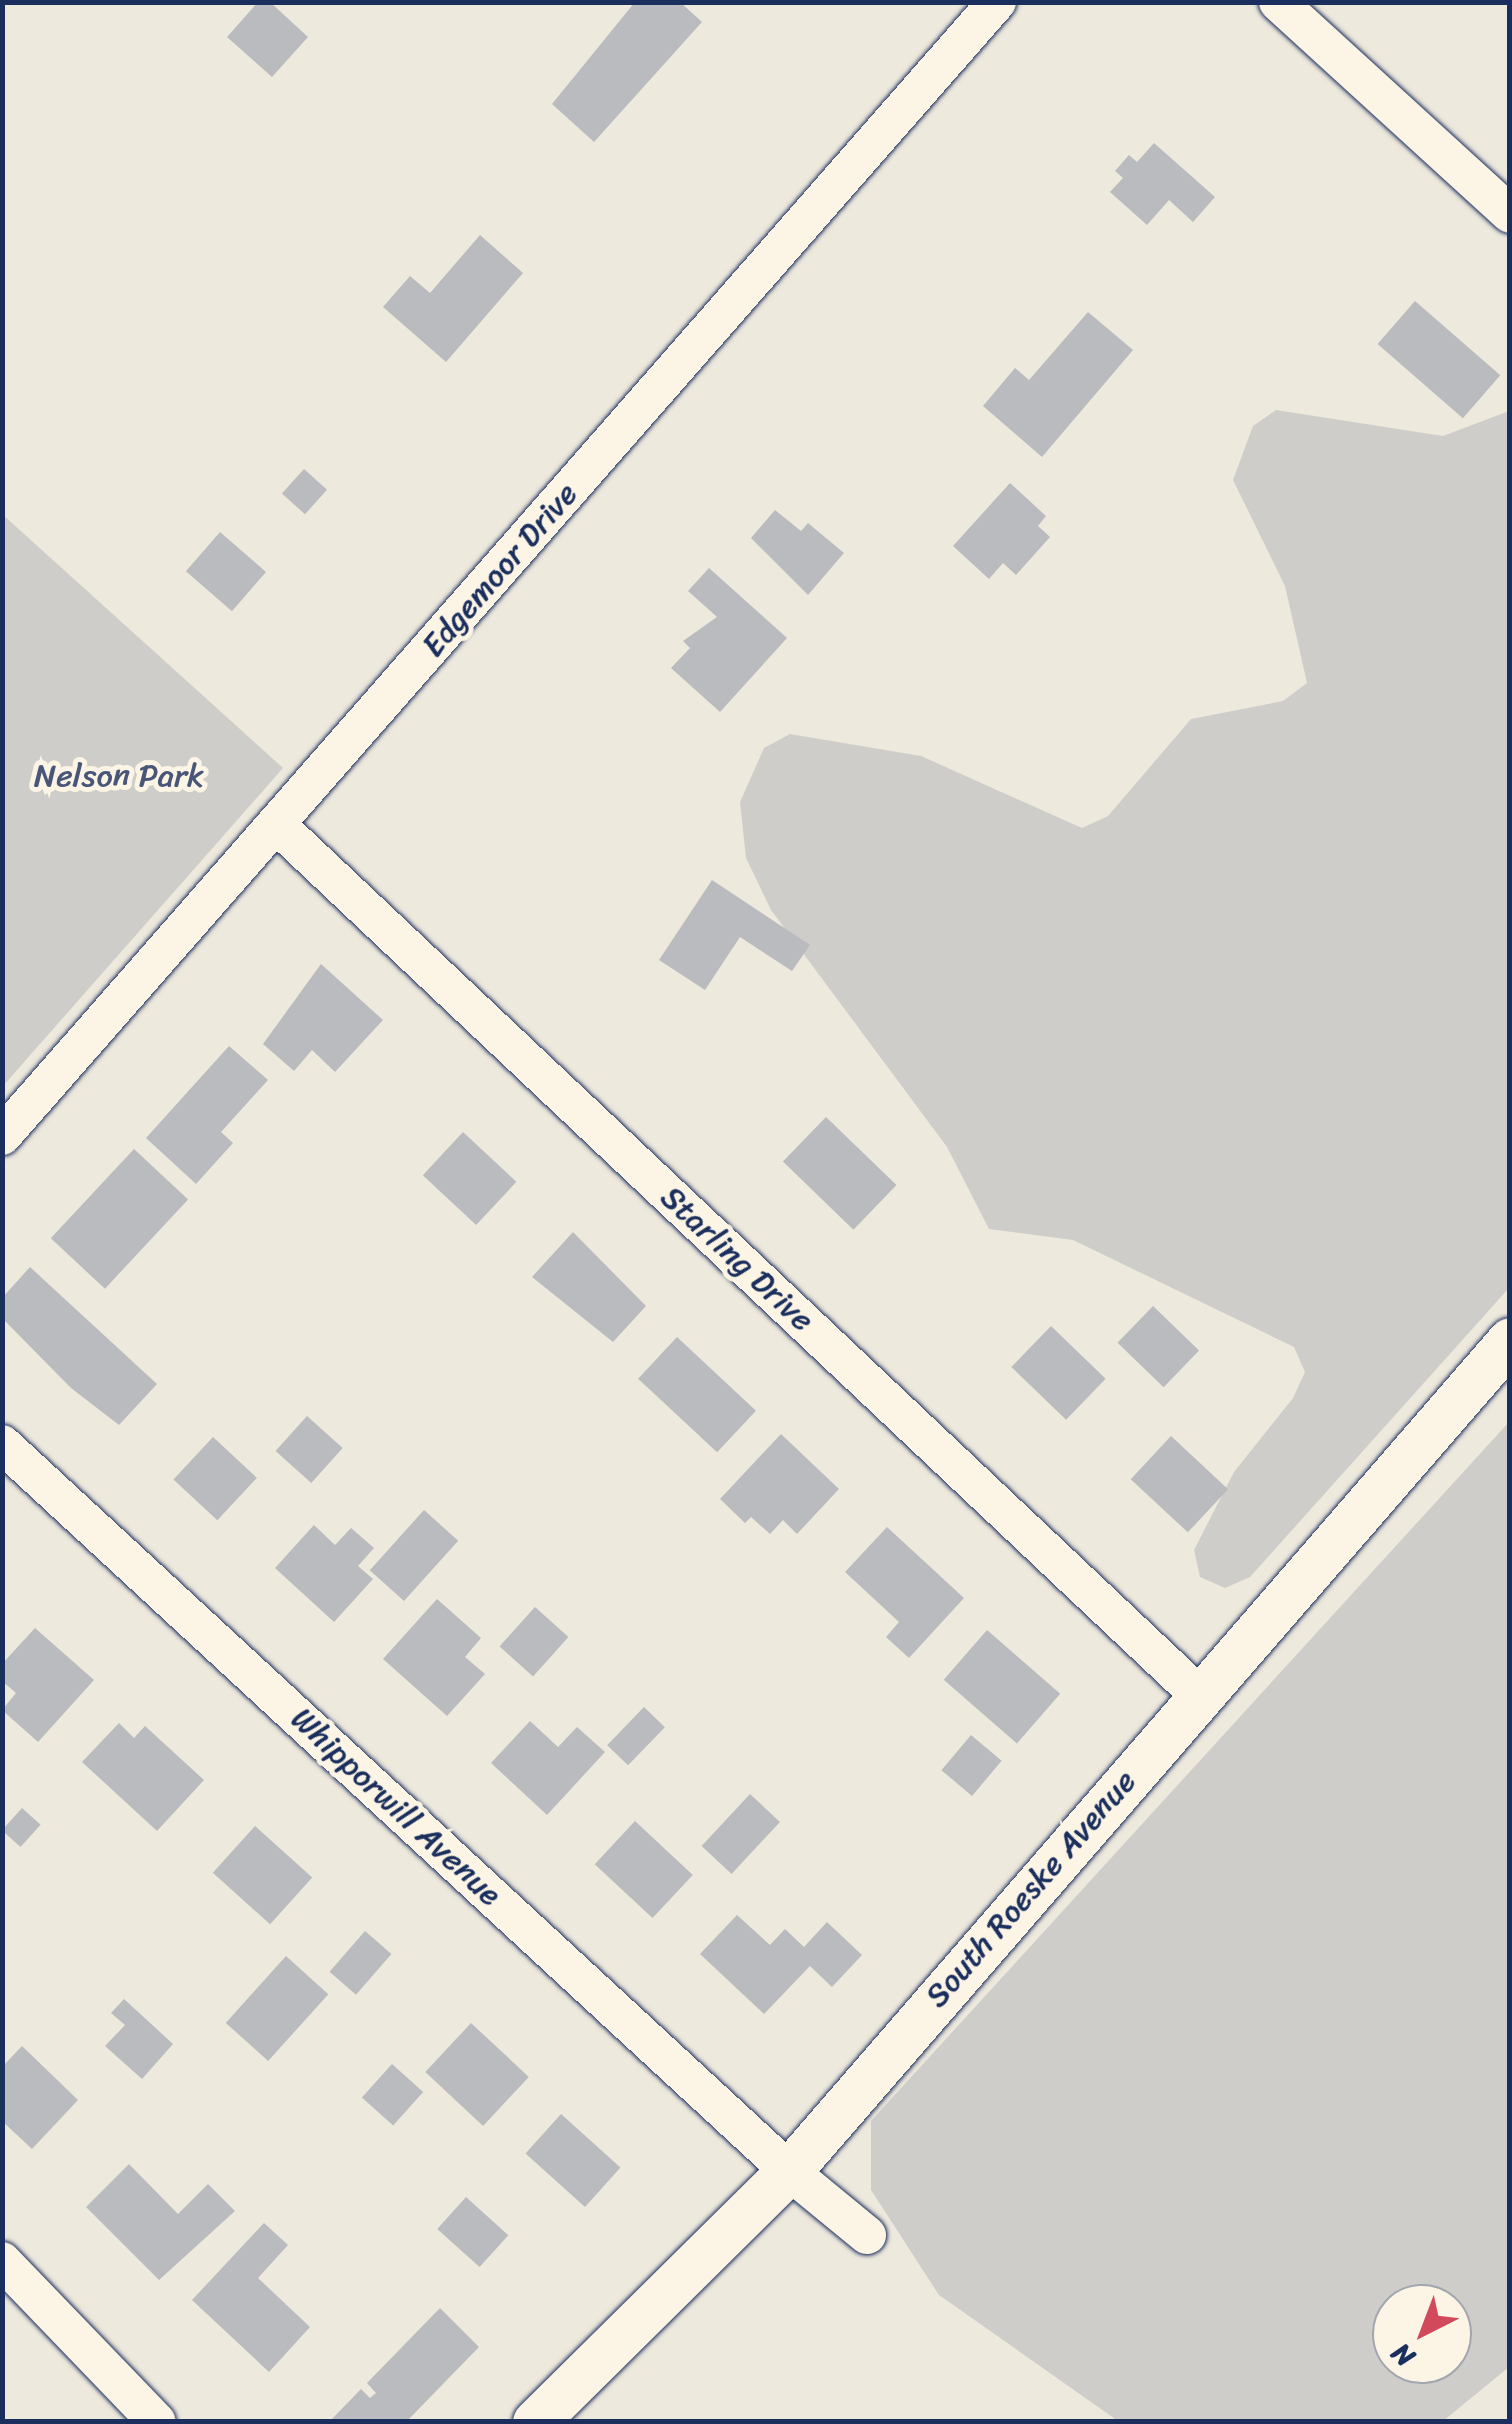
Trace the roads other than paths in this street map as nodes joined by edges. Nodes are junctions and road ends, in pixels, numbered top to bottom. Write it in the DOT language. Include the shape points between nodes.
graph roads {
  1 [pos="996,2"];
  2 [pos="1278,2"];
  3 [pos="1510,214"];
  4 [pos="277,825"];
  5 [pos="2,1136"];
  6 [pos="1510,1340"];
  7 [pos="2,1444"];
  8 [pos="1198,1694"];
  9 [pos="789,2171"];
  10 [pos="867,2236"];
  11 [pos="2,2261"];
  12 [pos="157,2422"];
  13 [pos="535,2422"];
  1 -- 4 [label="street, Edgemoor Drive"];
  2 -- 3 [label="street"];
  4 -- 5 [label="street, Edgemoor Drive"];
  4 -- 8 [label="street, Starling Drive"];
  6 -- 8 [label="street, South Roeske Avenue"];
  7 -- 9 [label="street, Whipporwill Avenue"];
  8 -- 9 [label="street, South Roeske Avenue"];
  9 -- 10 [label="street, Whipporwill Avenue"];
  9 -- 13 [label="street, South Roeske Avenue"];
  11 -- 12 [label="street"];
}
